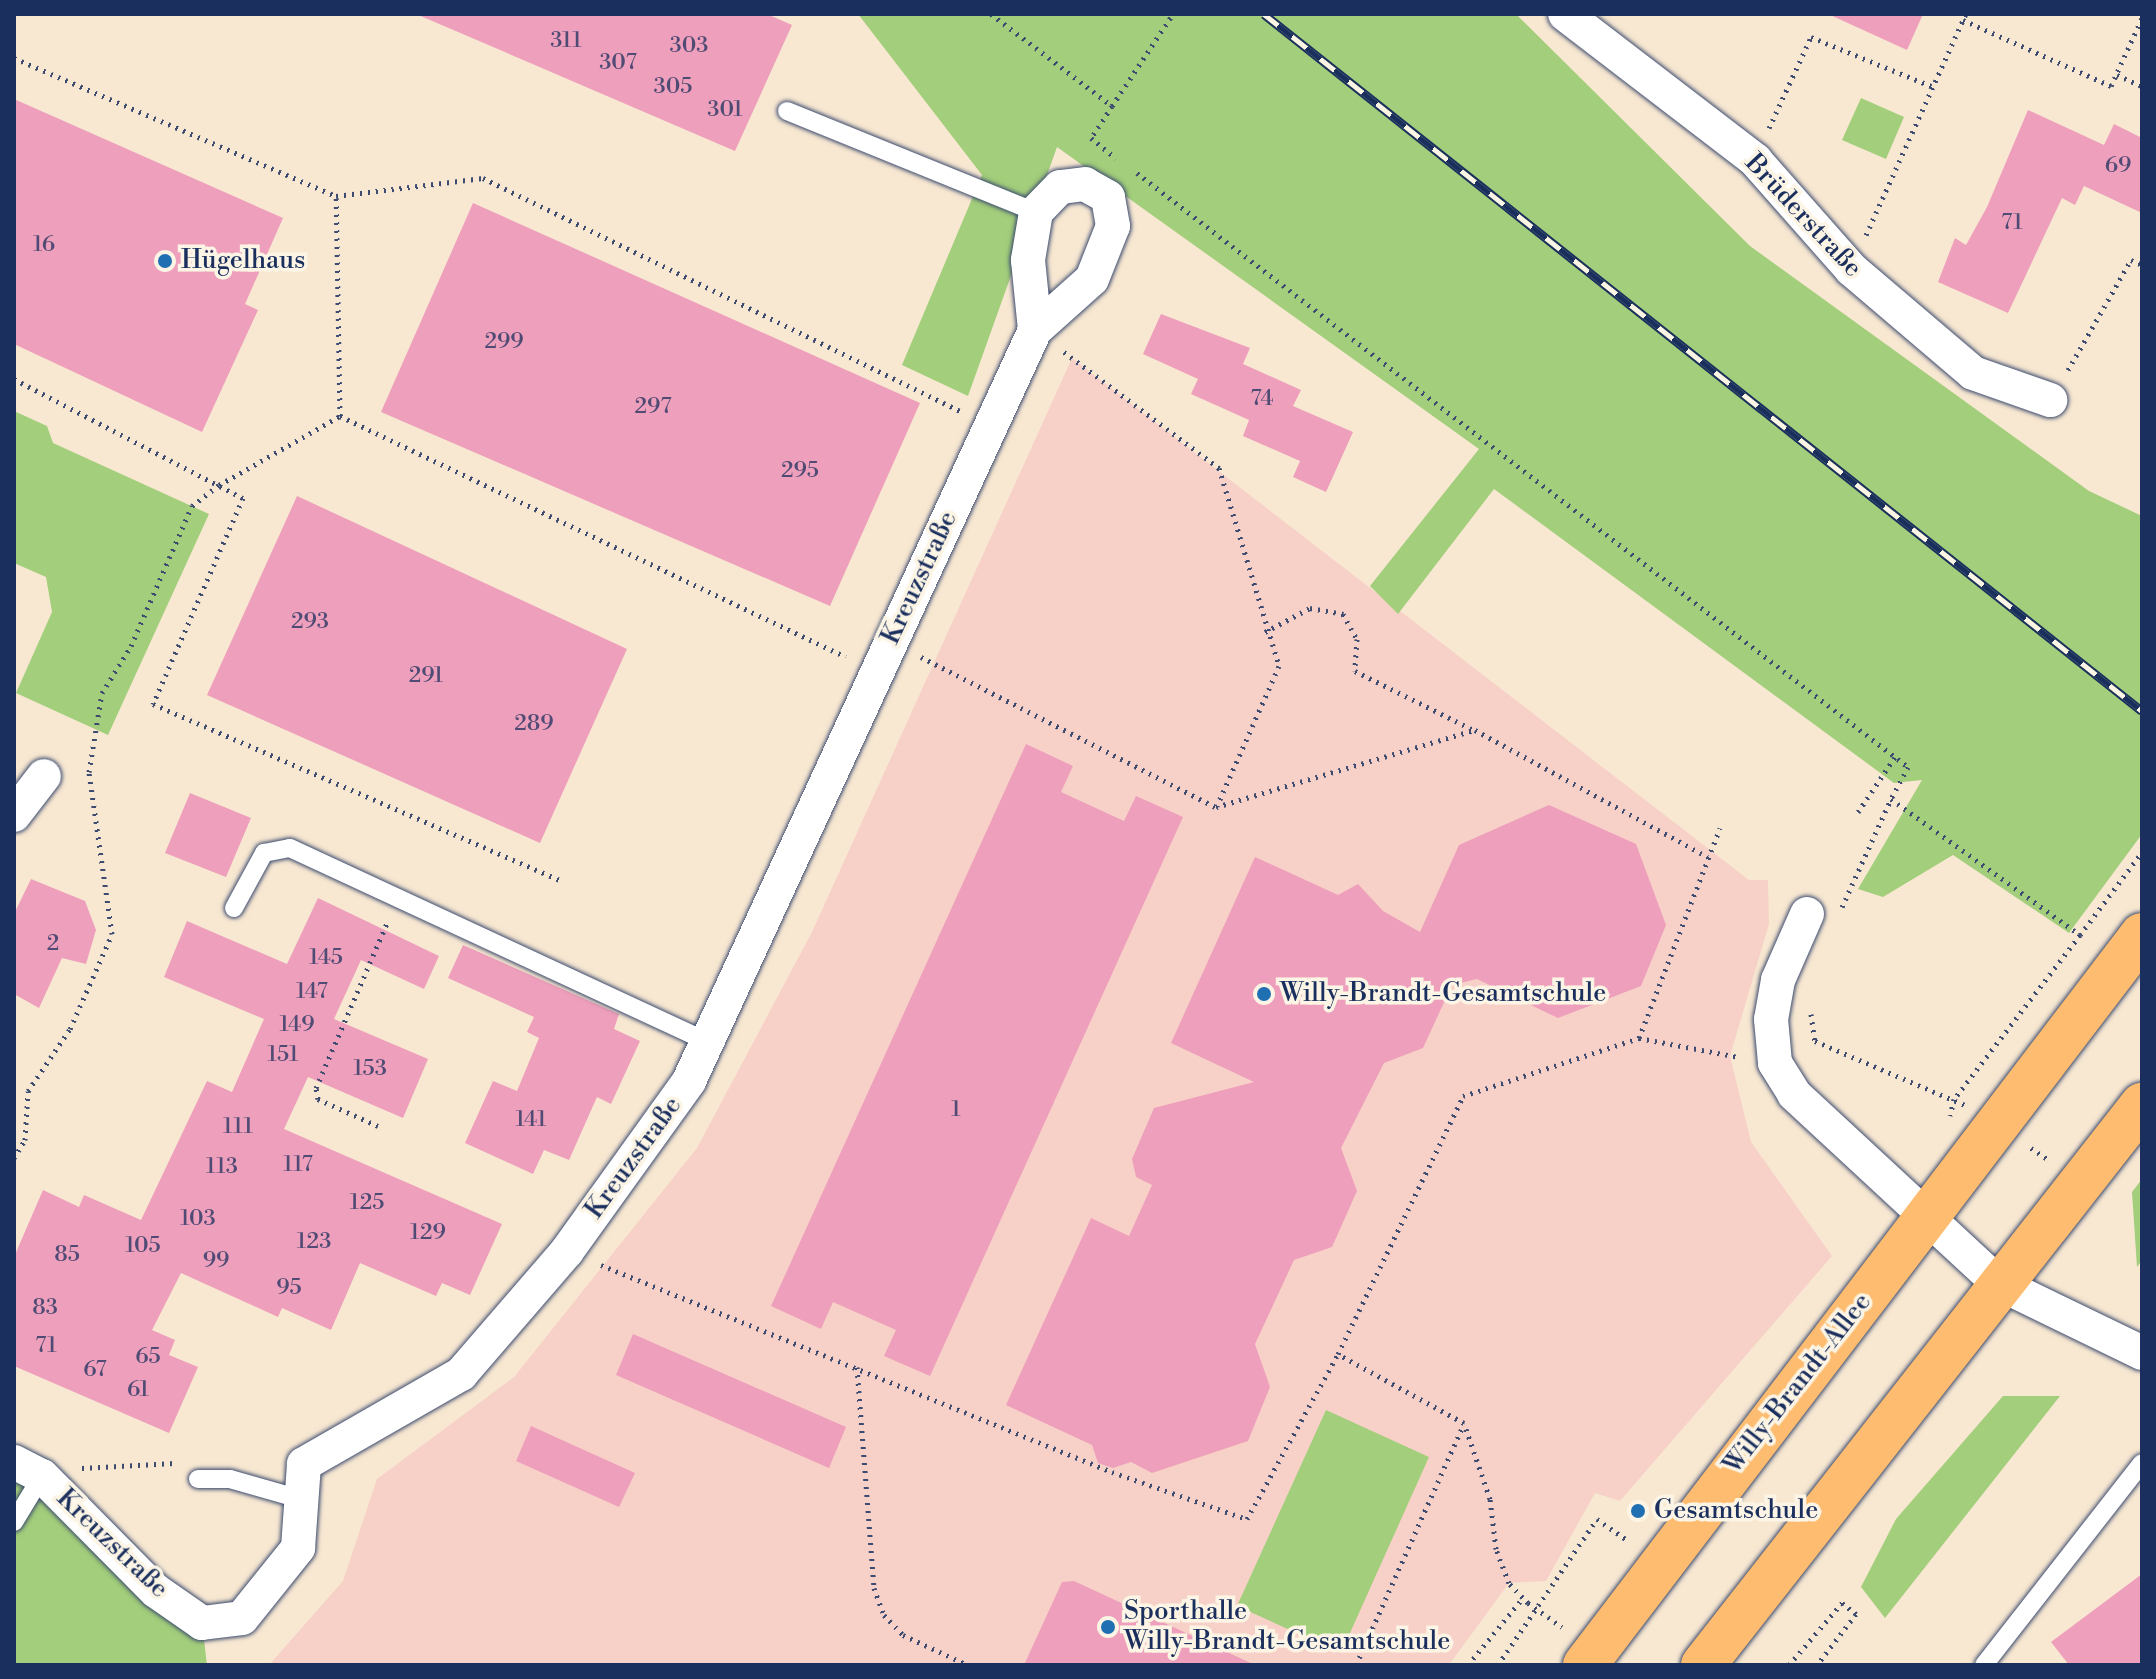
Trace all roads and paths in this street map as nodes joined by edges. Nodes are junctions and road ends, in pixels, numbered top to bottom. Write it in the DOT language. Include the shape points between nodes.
graph roads {
  1 [pos="991,14"];
  2 [pos="1173,14"];
  3 [pos="1565,14"];
  4 [pos="1965,17"];
  5 [pos="2142,18"];
  6 [pos="14,58"];
  7 [pos="2117,75"];
  8 [pos="1931,86"];
  9 [pos="2142,86"];
  10 [pos="1112,106"];
  11 [pos="787,111"];
  12 [pos="1755,160"];
  13 [pos="336,196"];
  14 [pos="1036,212"];
  15 [pos="2142,265"];
  16 [pos="1851,269"];
  17 [pos="1035,330"];
  18 [pos="14,379"];
  19 [pos="2050,400"];
  20 [pos="340,416"];
  21 [pos="991,426"];
  22 [pos="219,485"];
  23 [pos="1265,632"];
  24 [pos="883,656"];
  25 [pos="1475,730"];
  26 [pos="1895,757"];
  27 [pos="44,776"];
  28 [pos="1891,799"];
  29 [pos="1216,807"];
  30 [pos="1858,812"];
  31 [pos="14,815"];
  32 [pos="1720,828"];
  33 [pos="2142,852"];
  34 [pos="1708,857"];
  35 [pos="562,881"];
  36 [pos="399,896"];
  37 [pos="234,908"];
  38 [pos="1822,916"];
  39 [pos="2080,935"];
  40 [pos="2142,935"];
  41 [pos="1810,1009"];
  42 [pos="1639,1038"];
  43 [pos="707,1042"];
  44 [pos="1775,1063"];
  45 [pos="1954,1099"];
  46 [pos="2142,1105"];
  47 [pos="378,1126"];
  48 [pos="1999,1126"];
  49 [pos="1947,1128"];
  50 [pos="14,1158"];
  51 [pos="2080,1181"];
  52 [pos="1925,1218"];
  53 [pos="567,1251"];
  54 [pos="1998,1283"];
  55 [pos="2142,1353"];
  56 [pos="1338,1354"];
  57 [pos="857,1367"];
  58 [pos="1464,1423"];
  59 [pos="2142,1463"];
  60 [pos="28,1469"];
  61 [pos="198,1479"];
  62 [pos="300,1499"];
  63 [pos="14,1522"];
  64 [pos="1660,1562"];
  65 [pos="1522,1599"];
  66 [pos="1548,1617"];
  67 [pos="968,1665"];
  68 [pos="1356,1665"];
  69 [pos="1468,1665"];
  70 [pos="1498,1665"];
  71 [pos="1585,1665"];
  72 [pos="1703,1665"];
  73 [pos="1789,1665"];
  74 [pos="1817,1665"];
  75 [pos="1984,1665"];
  1 -- 10 [label="path"];
  2 -- 10 [label="path"];
  3 -- 12 [label="street, Brüderstraße"];
  4 -- 7 [label="path" via="2111,86"];
  4 -- 8 [label="path"];
  5 -- 7 [label="path"];
  6 -- 13 [label="path"];
  7 -- 9 [label="path"];
  8 -- 12 [label="path" via="1811,37"];
  8 -- 16 [label="path"];
  10 -- 26 [label="path" via="1091,138"];
  11 -- 14 [label="lane"];
  12 -- 16 [label="street, Brüderstraße"];
  13 -- 20 [label="path"];
  13 -- 21 [label="path" via="483,178"];
  14 -- 17 [label="street" via="1028,260"];
  14 -- 17 [label="street, Kreuzstraße" via="1060,187 1085,184 1108,197 1113,226 1092,279"];
  15 -- 19 [label="path" via="2131,260"];
  16 -- 19 [label="street, Brüderstraße" via="1973,373"];
  17 -- 21 [label="street, Kreuzstraße"];
  17 -- 23 [label="path" via="1219,468"];
  18 -- 22 [label="path"];
  20 -- 22 [label="path"];
  20 -- 24 [label="path"];
  21 -- 24 [label="street, Kreuzstraße"];
  22 -- 35 [label="path" via="243,498 153,704"];
  22 -- 50 [label="path" via="192,506 131,646 102,693 89,772 112,934 70,1029 28,1091 25,1140"];
  23 -- 25 [label="path" via="1310,608 1343,614 1357,639 1355,671"];
  23 -- 29 [label="path" via="1279,666"];
  24 -- 29 [label="path"];
  24 -- 43 [label="street, Kreuzstraße"];
  25 -- 29 [label="path"];
  25 -- 34 [label="path"];
  26 -- 28 [label="path" via="1908,767"];
  26 -- 30 [label="path"];
  27 -- 31 [label="street"];
  28 -- 38 [label="path"];
  28 -- 39 [label="path"];
  32 -- 34 [label="path"];
  33 -- 39 [label="path"];
  34 -- 42 [label="path"];
  36 -- 37 [label="lane" via="275,846 264,853"];
  36 -- 43 [label="lane"];
  36 -- 47 [label="path" via="316,1088 318,1099"];
  38 -- 44 [label="street" via="1778,980 1771,1019"];
  39 -- 45 [label="path"];
  40 -- 48 [label="main road, Willy-Brandt-Allee"];
  41 -- 45 [label="path" via="1815,1041"];
  42 -- 44 [label="path"];
  42 -- 56 [label="path" via="1463,1096"];
  43 -- 53 [label="street, Kreuzstraße" via="689,1081"];
  44 -- 52 [label="street" via="1794,1094"];
  45 -- 48 [label="path"];
  45 -- 49 [label="path"];
  46 -- 51 [label="main road"];
  48 -- 51 [label="path"];
  48 -- 52 [label="main road, Willy-Brandt-Allee"];
  51 -- 54 [label="main road"];
  52 -- 54 [label="street"];
  52 -- 64 [label="main road, Willy-Brandt-Allee"];
  53 -- 57 [label="path"];
  53 -- 62 [label="street, Kreuzstraße" via="461,1374 304,1464"];
  54 -- 55 [label="street"];
  54 -- 72 [label="main road"];
  56 -- 57 [label="path" via="1247,1519"];
  56 -- 58 [label="path"];
  57 -- 67 [label="path" via="874,1588 884,1615 903,1635"];
  58 -- 65 [label="path" via="1490,1499 1496,1549"];
  58 -- 68 [label="path"];
  59 -- 75 [label="lane"];
  60 -- 61 [label="path" via="195,1463"];
  60 -- 62 [label="street, Kreuzstraße" via="156,1591 202,1623 242,1618 285,1570 298,1548"];
  60 -- 63 [label="lane"];
  61 -- 62 [label="lane" via="230,1479"];
  64 -- 70 [label="path" via="1597,1519"];
  64 -- 71 [label="main road, Willy-Brandt-Allee"];
  65 -- 66 [label="path, bridge"];
  65 -- 69 [label="path"];
  73 -- 74 [label="path" via="1842,1603 1856,1614"];
}
